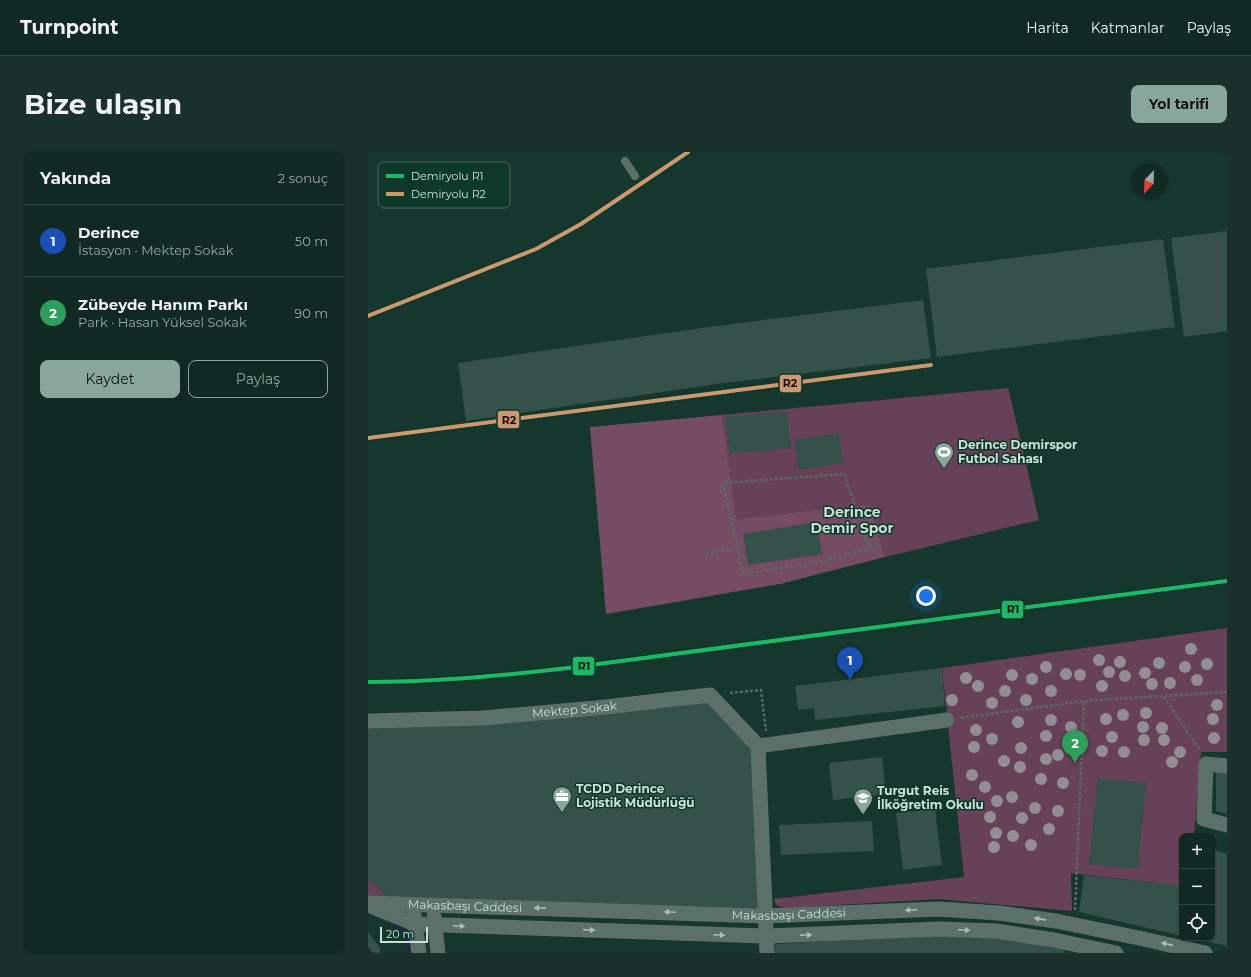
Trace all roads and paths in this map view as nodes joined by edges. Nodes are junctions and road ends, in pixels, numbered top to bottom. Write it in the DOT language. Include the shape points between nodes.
graph roads {
  1 [pos="625,162"];
  2 [pos="635,176"];
  3 [pos="881,545"];
  4 [pos="737,548"];
  5 [pos="870,548"];
  6 [pos="706,554"];
  7 [pos="1227,692"];
  8 [pos="726,694"];
  9 [pos="1164,697"];
  10 [pos="1084,701"];
  11 [pos="947,720"];
  12 [pos="368,721"];
  13 [pos="763,745"];
  14 [pos="1206,764"];
  15 [pos="1227,766"];
  16 [pos="1227,825"];
  17 [pos="368,904"];
  18 [pos="412,905"];
  19 [pos="433,905"];
  20 [pos="765,916"];
  21 [pos="415,924"];
  22 [pos="435,925"];
  23 [pos="1075,925"];
  24 [pos="767,936"];
  25 [pos="1074,949"];
  26 [pos="419,953"];
  27 [pos="438,953"];
  28 [pos="767,953"];
  29 [pos="1116,953"];
  30 [pos="1205,953"];
  1 -- 2 [label="lane"];
  3 -- 5 [label="path"];
  4 -- 5 [label="path" via="743,574 825,560"];
  4 -- 5 [label="path" via="723,483 844,474"];
  4 -- 6 [label="path"];
  7 -- 9 [label="path"];
  8 -- 13 [label="path" via="761,690"];
  9 -- 10 [label="path"];
  9 -- 14 [label="path" via="1201,752"];
  10 -- 11 [label="path"];
  10 -- 23 [label="path"];
  11 -- 13 [label="street"];
  12 -- 13 [label="street, Mektep Sokak" via="483,718 710,695"];
  13 -- 20 [label="street"];
  14 -- 15 [label="street"];
  14 -- 16 [label="street" via="1204,819"];
  17 -- 18 [label="street, Makasbaşı Caddesi"];
  17 -- 21 [label="street, Makasbaşı Caddesi"];
  18 -- 19 [label="street, Makasbaşı Caddesi"];
  18 -- 21 [label="street"];
  20 -- 19 [label="street, Makasbaşı Caddesi, one-way"];
  19 -- 22 [label="street"];
  23 -- 20 [label="street, Makasbaşı Caddesi, one-way" via="999,913 938,909"];
  20 -- 24 [label="street"];
  21 -- 22 [label="street, Makasbaşı Caddesi"];
  21 -- 26 [label="street"];
  22 -- 24 [label="street, Makasbaşı Caddesi, one-way"];
  22 -- 27 [label="street"];
  23 -- 25 [label="street"];
  30 -- 23 [label="street, Makasbaşı Caddesi, one-way"];
  24 -- 25 [label="street, Makasbaşı Caddesi, one-way" via="939,929 996,931"];
  24 -- 28 [label="street"];
  25 -- 29 [label="street, Makasbaşı Caddesi"];
}
